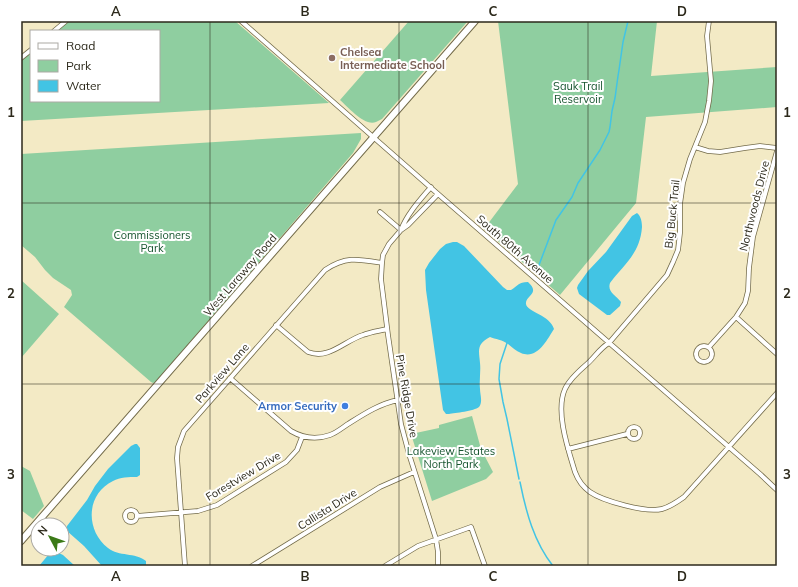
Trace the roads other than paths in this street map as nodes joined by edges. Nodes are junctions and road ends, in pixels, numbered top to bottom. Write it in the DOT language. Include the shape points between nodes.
graph roads {
  1 [pos="66,21"];
  2 [pos="241,21"];
  3 [pos="475,21"];
  4 [pos="709,21"];
  5 [pos="55,30"];
  6 [pos="30,51"];
  7 [pos="21,58"];
  8 [pos="373,137"];
  9 [pos="696,147"];
  10 [pos="777,148"];
  11 [pos="777,151"];
  12 [pos="430,187"];
  13 [pos="438,194"];
  14 [pos="380,212"];
  15 [pos="401,230"];
  16 [pos="382,263"];
  17 [pos="736,317"];
  18 [pos="276,325"];
  19 [pos="387,329"];
  20 [pos="609,342"];
  21 [pos="709,347"];
  22 [pos="777,354"];
  23 [pos="230,378"];
  24 [pos="777,393"];
  25 [pos="398,400"];
  26 [pos="627,434"];
  27 [pos="302,437"];
  28 [pos="729,448"];
  29 [pos="568,449"];
  30 [pos="414,472"];
  31 [pos="777,490"];
  32 [pos="180,513"];
  33 [pos="137,516"];
  34 [pos="436,539"];
  35 [pos="21,541"];
  36 [pos="184,566"];
  37 [pos="252,566"];
  38 [pos="385,566"];
  39 [pos="438,566"];
  40 [pos="485,566"];
  1 -- 5 [label="street"];
  2 -- 8 [label="street, South 80th Avenue"];
  3 -- 8 [label="main road, West Laraway Road"];
  4 -- 9 [label="street, Big Buck Trail" via="709,101"];
  6 -- 7 [label="street"];
  8 -- 12 [label="street, South 80th Avenue"];
  8 -- 35 [label="main road, West Laraway Road"];
  9 -- 10 [label="street" via="720,152 750,147"];
  9 -- 20 [label="street, Big Buck Trail" via="683,183 679,211 680,240 674,262 667,276"];
  11 -- 17 [label="street, Northwoods Drive" via="753,237 746,298"];
  12 -- 13 [label="street, South 80th Avenue"];
  12 -- 15 [label="street, Pine Ridge Drive"];
  13 -- 15 [label="street, Pine Ridge Drive"];
  13 -- 20 [label="street, South 80th Avenue"];
  14 -- 15 [label="street"];
  15 -- 16 [label="street, Pine Ridge Drive" via="388,244"];
  16 -- 18 [label="street, Parkview Lane" via="353,259 334,264 320,274"];
  16 -- 19 [label="street, Pine Ridge Drive" via="381,279"];
  17 -- 21 [label="street, Northwoods Drive"];
  17 -- 22 [label="street"];
  18 -- 19 [label="street" via="308,352 323,354 340,348 362,335"];
  18 -- 23 [label="street, Parkview Lane"];
  19 -- 25 [label="street, Pine Ridge Drive"];
  20 -- 28 [label="street, South 80th Avenue"];
  20 -- 29 [label="street, Big Buck Trail" via="565,388 561,418"];
  23 -- 27 [label="street" via="286,427"];
  23 -- 32 [label="street, Parkview Lane" via="188,427 180,441 177,458"];
  24 -- 28 [label="street, Big Buck Trail"];
  25 -- 27 [label="street" via="389,401 331,435 318,438"];
  25 -- 30 [label="street, Pine Ridge Drive" via="401,424"];
  26 -- 29 [label="street"];
  27 -- 32 [label="street, Forestview Drive" via="297,450 283,464 217,505"];
  28 -- 29 [label="street, Big Buck Trail" via="684,497 670,506 654,510 605,499 590,492 578,478"];
  28 -- 31 [label="street, South 80th Avenue"];
  30 -- 34 [label="street, Pine Ridge Drive"];
  30 -- 37 [label="street, Callista Drive" via="380,487"];
  32 -- 33 [label="street, Forestview Drive"];
  32 -- 36 [label="street, Parkview Lane"];
  34 -- 38 [label="street" via="418,546"];
  34 -- 39 [label="street, Pine Ridge Drive"];
  34 -- 40 [label="street" via="471,527"];
}
